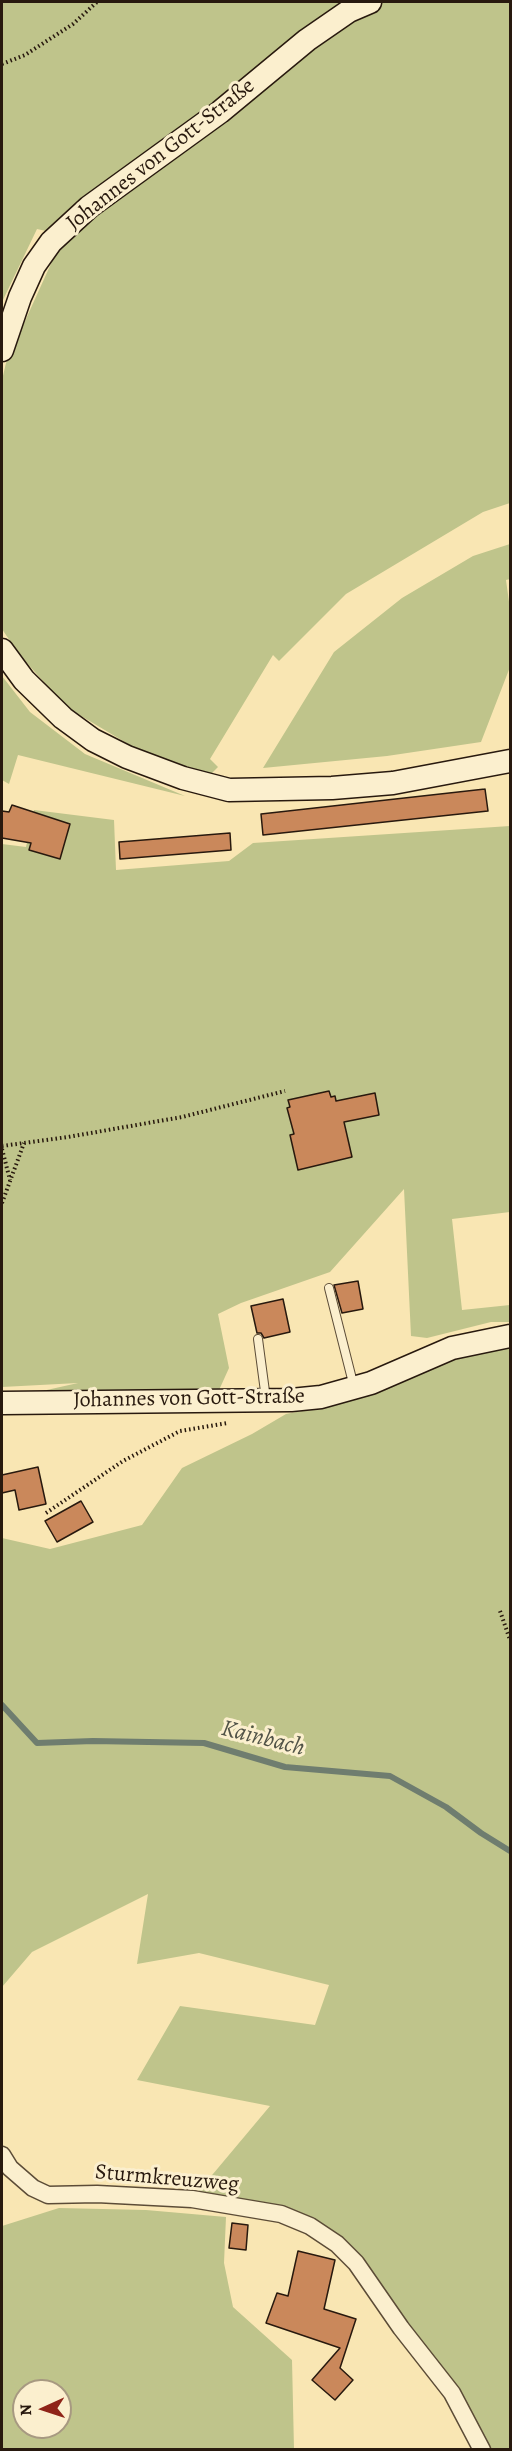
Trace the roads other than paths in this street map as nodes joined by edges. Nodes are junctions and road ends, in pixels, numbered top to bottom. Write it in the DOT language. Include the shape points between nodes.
graph roads {
  1 [pos="370,2"];
  2 [pos="2,350"];
  3 [pos="2,650"];
  4 [pos="510,761"];
  5 [pos="329,1288"];
  6 [pos="510,1336"];
  7 [pos="258,1339"];
  8 [pos="354,1387"];
  9 [pos="266,1400"];
  10 [pos="2,1403"];
  11 [pos="2,2155"];
  12 [pos="482,2450"];
  1 -- 2 [label="street, Johannes von Gott-Straße" via="349,11 307,40 220,112 89,207 51,242 34,266"];
  3 -- 4 [label="street" via="24,680 63,718 93,740 183,778 229,790 393,783"];
  5 -- 8 [label="lane"];
  6 -- 8 [label="street, Johannes von Gott-Straße" via="452,1348"];
  7 -- 9 [label="lane"];
  8 -- 9 [label="street, Johannes von Gott-Straße" via="321,1397"];
  9 -- 10 [label="street, Johannes von Gott-Straße"];
  11 -- 12 [label="street, Sturmkreuzweg" via="10,2168 33,2188 48,2195 192,2199 281,2214 310,2226 356,2263 400,2328 453,2394"];
}
